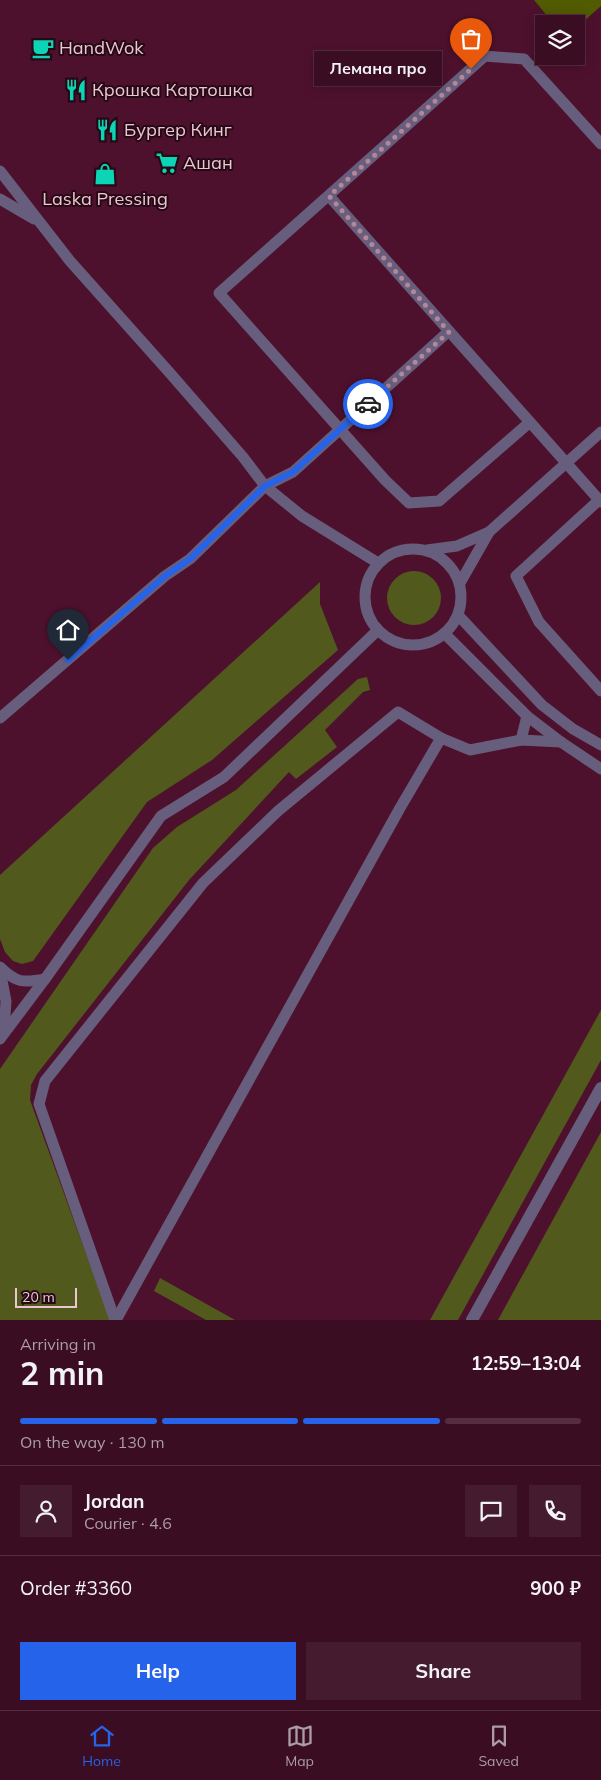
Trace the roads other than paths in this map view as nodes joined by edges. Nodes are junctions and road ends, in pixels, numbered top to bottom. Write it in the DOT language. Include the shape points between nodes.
graph roads {
  1 [pos="601,144"];
  2 [pos="0,171"];
  3 [pos="329,196"];
  4 [pos="0,199"];
  5 [pos="38,221"];
  6 [pos="449,332"];
  7 [pos="530,422"];
  8 [pos="340,429"];
  9 [pos="601,432"];
  10 [pos="566,463"];
  11 [pos="265,486"];
  12 [pos="600,501"];
  13 [pos="489,532"];
  14 [pos="427,550"];
  15 [pos="378,563"];
  16 [pos="460,582"];
  17 [pos="458,616"];
  18 [pos="378,630"];
  19 [pos="445,634"];
  20 [pos="601,692"];
  21 [pos="528,716"];
  22 [pos="0,718"];
  23 [pos="440,738"];
  24 [pos="521,740"];
  25 [pos="561,742"];
  26 [pos="601,745"];
  27 [pos="601,769"];
  28 [pos="0,968"];
  29 [pos="45,979"];
  30 [pos="2,1035"];
  31 [pos="601,1088"];
  32 [pos="115,1320"];
  33 [pos="472,1320"];
  1 -- 3 [label="lane" via="524,59 485,56"];
  2 -- 5 [label="lane"];
  3 -- 6 [label="lane"];
  3 -- 8 [label="lane" via="219,293"];
  4 -- 5 [label="lane"];
  5 -- 11 [label="lane"];
  6 -- 7 [label="lane"];
  6 -- 8 [label="lane"];
  7 -- 8 [label="lane" via="439,501 409,503"];
  7 -- 10 [label="lane"];
  8 -- 11 [label="lane" via="293,472"];
  9 -- 10 [label="lane"];
  10 -- 12 [label="lane"];
  10 -- 13 [label="lane"];
  11 -- 15 [label="lane" via="302,516"];
  11 -- 22 [label="lane" via="190,559 165,576"];
  12 -- 20 [label="lane" via="516,576 539,622"];
  13 -- 14 [label="lane" via="457,546"];
  13 -- 16 [label="lane"];
  14 -- 15 [label="lane" via="401,550"];
  14 -- 16 [label="lane" via="453,568"];
  15 -- 18 [label="lane" via="365,589 365,604"];
  16 -- 17 [label="lane" via="462,599"];
  17 -- 19 [label="lane"];
  17 -- 26 [label="lane" via="542,705"];
  18 -- 19 [label="lane" via="390,639 411,645 432,641"];
  18 -- 29 [label="lane" via="224,777 161,816"];
  19 -- 21 [label="lane"];
  21 -- 24 [label="lane"];
  21 -- 25 [label="lane"];
  23 -- 24 [label="lane" via="470,750"];
  23 -- 32 [label="lane"];
  23 -- 32 [label="lane" via="398,712 278,811 203,883 45,1081 39,1104"];
  24 -- 25 [label="lane"];
  25 -- 27 [label="lane"];
  28 -- 29 [label="lane" via="20,981"];
  28 -- 30 [label="lane" via="6,1001"];
  29 -- 30 [label="lane"];
  31 -- 33 [label="street"];
}
